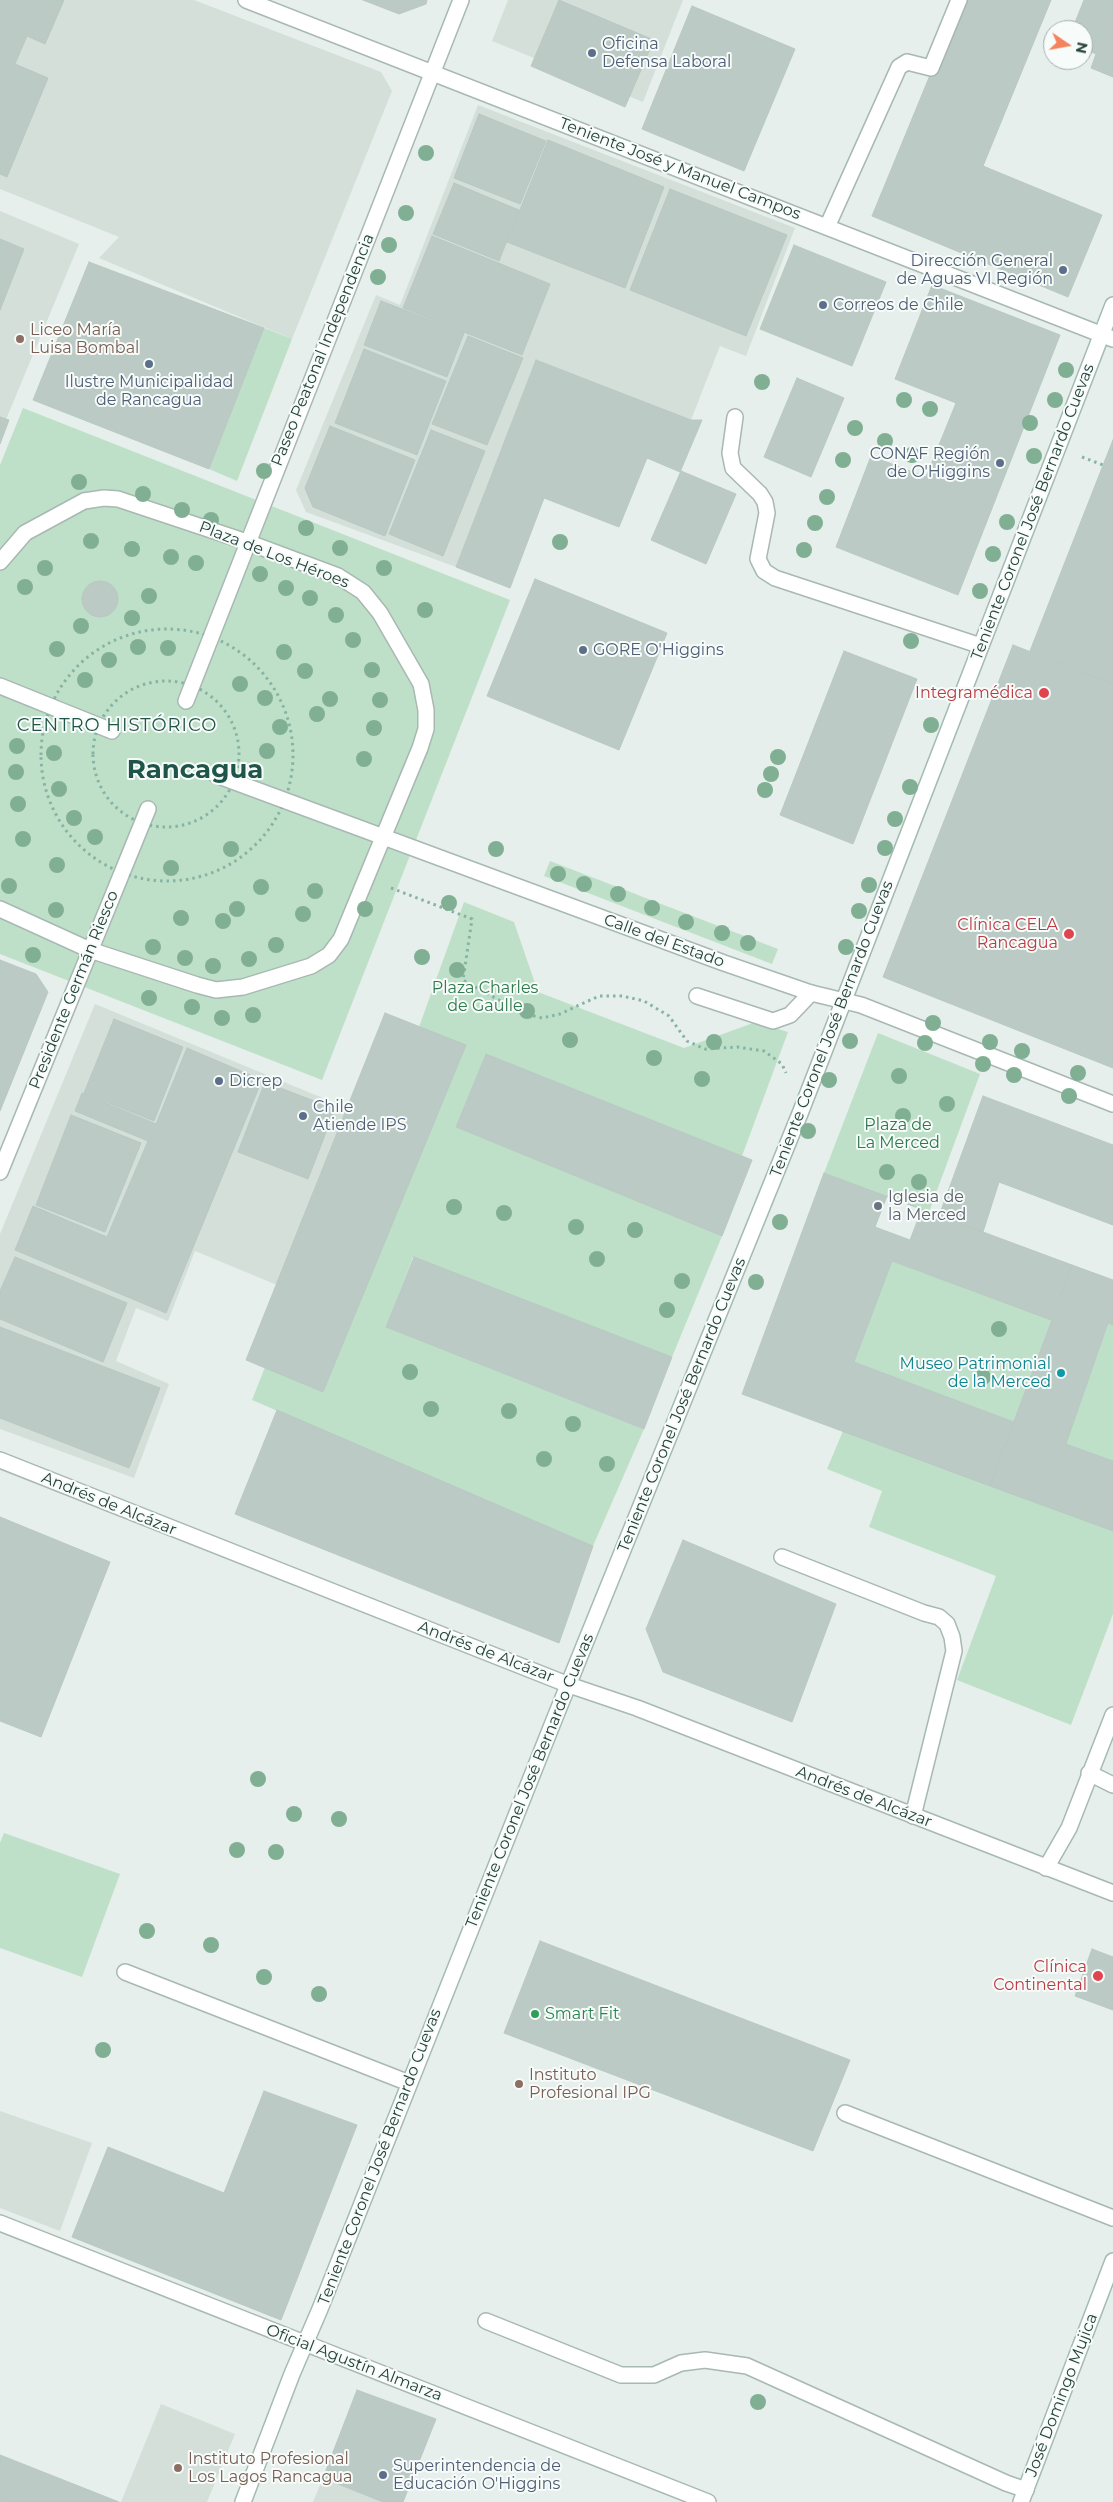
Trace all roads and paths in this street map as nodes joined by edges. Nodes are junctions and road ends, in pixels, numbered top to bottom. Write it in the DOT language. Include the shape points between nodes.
graph roads {
  1 [pos="246,0"];
  2 [pos="462,0"];
  3 [pos="959,0"];
  4 [pos="432,73"];
  5 [pos="827,227"];
  6 [pos="1113,305"];
  7 [pos="1107,336"];
  8 [pos="735,416"];
  9 [pos="1080,456"];
  10 [pos="1103,465"];
  11 [pos="248,542"];
  12 [pos="0,562"];
  13 [pos="209,640"];
  14 [pos="982,646"];
  15 [pos="0,686"];
  16 [pos="192,686"];
  17 [pos="186,701"];
  18 [pos="51,707"];
  19 [pos="105,728"];
  20 [pos="216,775"];
  21 [pos="233,782"];
  22 [pos="281,800"];
  23 [pos="145,816"];
  24 [pos="384,836"];
  25 [pos="122,870"];
  26 [pos="368,879"];
  27 [pos="0,909"];
  28 [pos="90,950"];
  29 [pos="812,993"];
  30 [pos="697,996"];
  31 [pos="843,1000"];
  32 [pos="1113,1104"];
  33 [pos="801,1111"];
  34 [pos="0,1172"];
  35 [pos="0,1460"];
  36 [pos="782,1557"];
  37 [pos="569,1685"];
  38 [pos="1113,1715"];
  39 [pos="1089,1773"];
  40 [pos="1113,1785"];
  41 [pos="913,1816"];
  42 [pos="1046,1868"];
  43 [pos="1113,1893"];
  44 [pos="125,1972"];
  45 [pos="409,2083"];
  46 [pos="845,2113"];
  47 [pos="1113,2218"];
  48 [pos="0,2223"];
  49 [pos="1113,2261"];
  50 [pos="486,2321"];
  51 [pos="304,2343"];
  52 [pos="1023,2496"];
  53 [pos="243,2502"];
  54 [pos="708,2502"];
  1 -- 4 [label="street, Teniente José y Manuel Campos"];
  2 -- 4 [label="street, Paseo Peatonal Independencia"];
  3 -- 5 [label="street" via="930,68 907,62 899,67"];
  4 -- 5 [label="street, Teniente José y Manuel Campos"];
  4 -- 11 [label="street, Paseo Peatonal Independencia"];
  5 -- 7 [label="street, Teniente José y Manuel Campos"];
  6 -- 7 [label="street, Teniente Coronel José Bernardo Cuevas"];
  7 -- 14 [label="street, Teniente Coronel José Bernardo Cuevas"];
  8 -- 14 [label="street" via="730,453 732,468 765,502 767,513 758,559 764,571 775,578"];
  9 -- 10 [label="path"];
  11 -- 12 [label="street, Plaza de Los Héroes" via="118,499 104,498 84,502 25,533"];
  11 -- 13 [label="street, Paseo Peatonal Independencia"];
  11 -- 24 [label="street, Plaza de Los Héroes" via="338,576 362,592 380,613 421,684 426,729"];
  13 -- 16 [label="street, Paseo Peatonal Independencia"];
  13 -- 18 [label="path" via="149,628 118,636 91,652 67,676"];
  13 -- 22 [label="path" via="242,654 260,668 280,691 292,720 295,748 292,772"];
  14 -- 31 [label="street, Teniente Coronel José Bernardo Cuevas"];
  15 -- 18 [label="street"];
  16 -- 17 [label="street, Paseo Peatonal Independencia"];
  16 -- 19 [label="path" via="177,681 145,683 116,699"];
  16 -- 21 [label="path" via="219,704 236,732 238,766"];
  18 -- 19 [label="street"];
  18 -- 25 [label="path" via="40,751 47,802 74,842 93,857"];
  19 -- 23 [label="path" via="93,745 99,784 124,814"];
  20 -- 21 [label="street, Calle del Estado"];
  21 -- 22 [label="street, Calle del Estado"];
  21 -- 23 [label="path" via="212,811 196,821 169,826"];
  22 -- 24 [label="street, Calle del Estado"];
  22 -- 25 [label="path" via="268,828 251,852 234,867 215,877 194,883 168,884"];
  23 -- 25 [label="street, Presidente Germán Riesco"];
  24 -- 26 [label="street"];
  24 -- 29 [label="street, Calle del Estado"];
  25 -- 28 [label="street, Presidente Germán Riesco"];
  26 -- 28 [label="street" via="341,939 329,955 311,966 243,987 216,990 197,986"];
  26 -- 33 [label="path" via="472,919 464,980 522,1012 542,1018 560,1014 599,996 622,996 644,1001 669,1016 687,1041 705,1049 736,1047 764,1051 782,1064"];
  27 -- 28 [label="street"];
  28 -- 34 [label="street, Presidente Germán Riesco"];
  29 -- 30 [label="street" via="790,1015 773,1021"];
  29 -- 31 [label="street, Calle del Estado"];
  31 -- 32 [label="street, Calle del Estado"];
  31 -- 33 [label="street, Teniente Coronel José Bernardo Cuevas"];
  33 -- 37 [label="street, Teniente Coronel José Bernardo Cuevas"];
  35 -- 37 [label="street, Andrés de Alcázar"];
  36 -- 41 [label="street" via="939,1617 947,1624 954,1651"];
  37 -- 41 [label="street, Andrés de Alcázar" via="637,1708"];
  37 -- 45 [label="street, Teniente Coronel José Bernardo Cuevas"];
  38 -- 39 [label="street"];
  39 -- 40 [label="street"];
  39 -- 42 [label="street" via="1069,1828"];
  41 -- 42 [label="street, Andrés de Alcázar"];
  42 -- 43 [label="street, Andrés de Alcázar"];
  44 -- 45 [label="street"];
  45 -- 51 [label="street, Teniente Coronel José Bernardo Cuevas"];
  46 -- 47 [label="street"];
  48 -- 51 [label="street, Oficial Agustín Almarza"];
  49 -- 52 [label="street, José Domingo Mujica"];
  50 -- 52 [label="street" via="621,2375 654,2375 681,2363 705,2360 747,2366 1006,2483"];
  51 -- 53 [label="street, Teniente Coronel José Bernardo Cuevas"];
  51 -- 54 [label="street, Oficial Agustín Almarza"];
}
